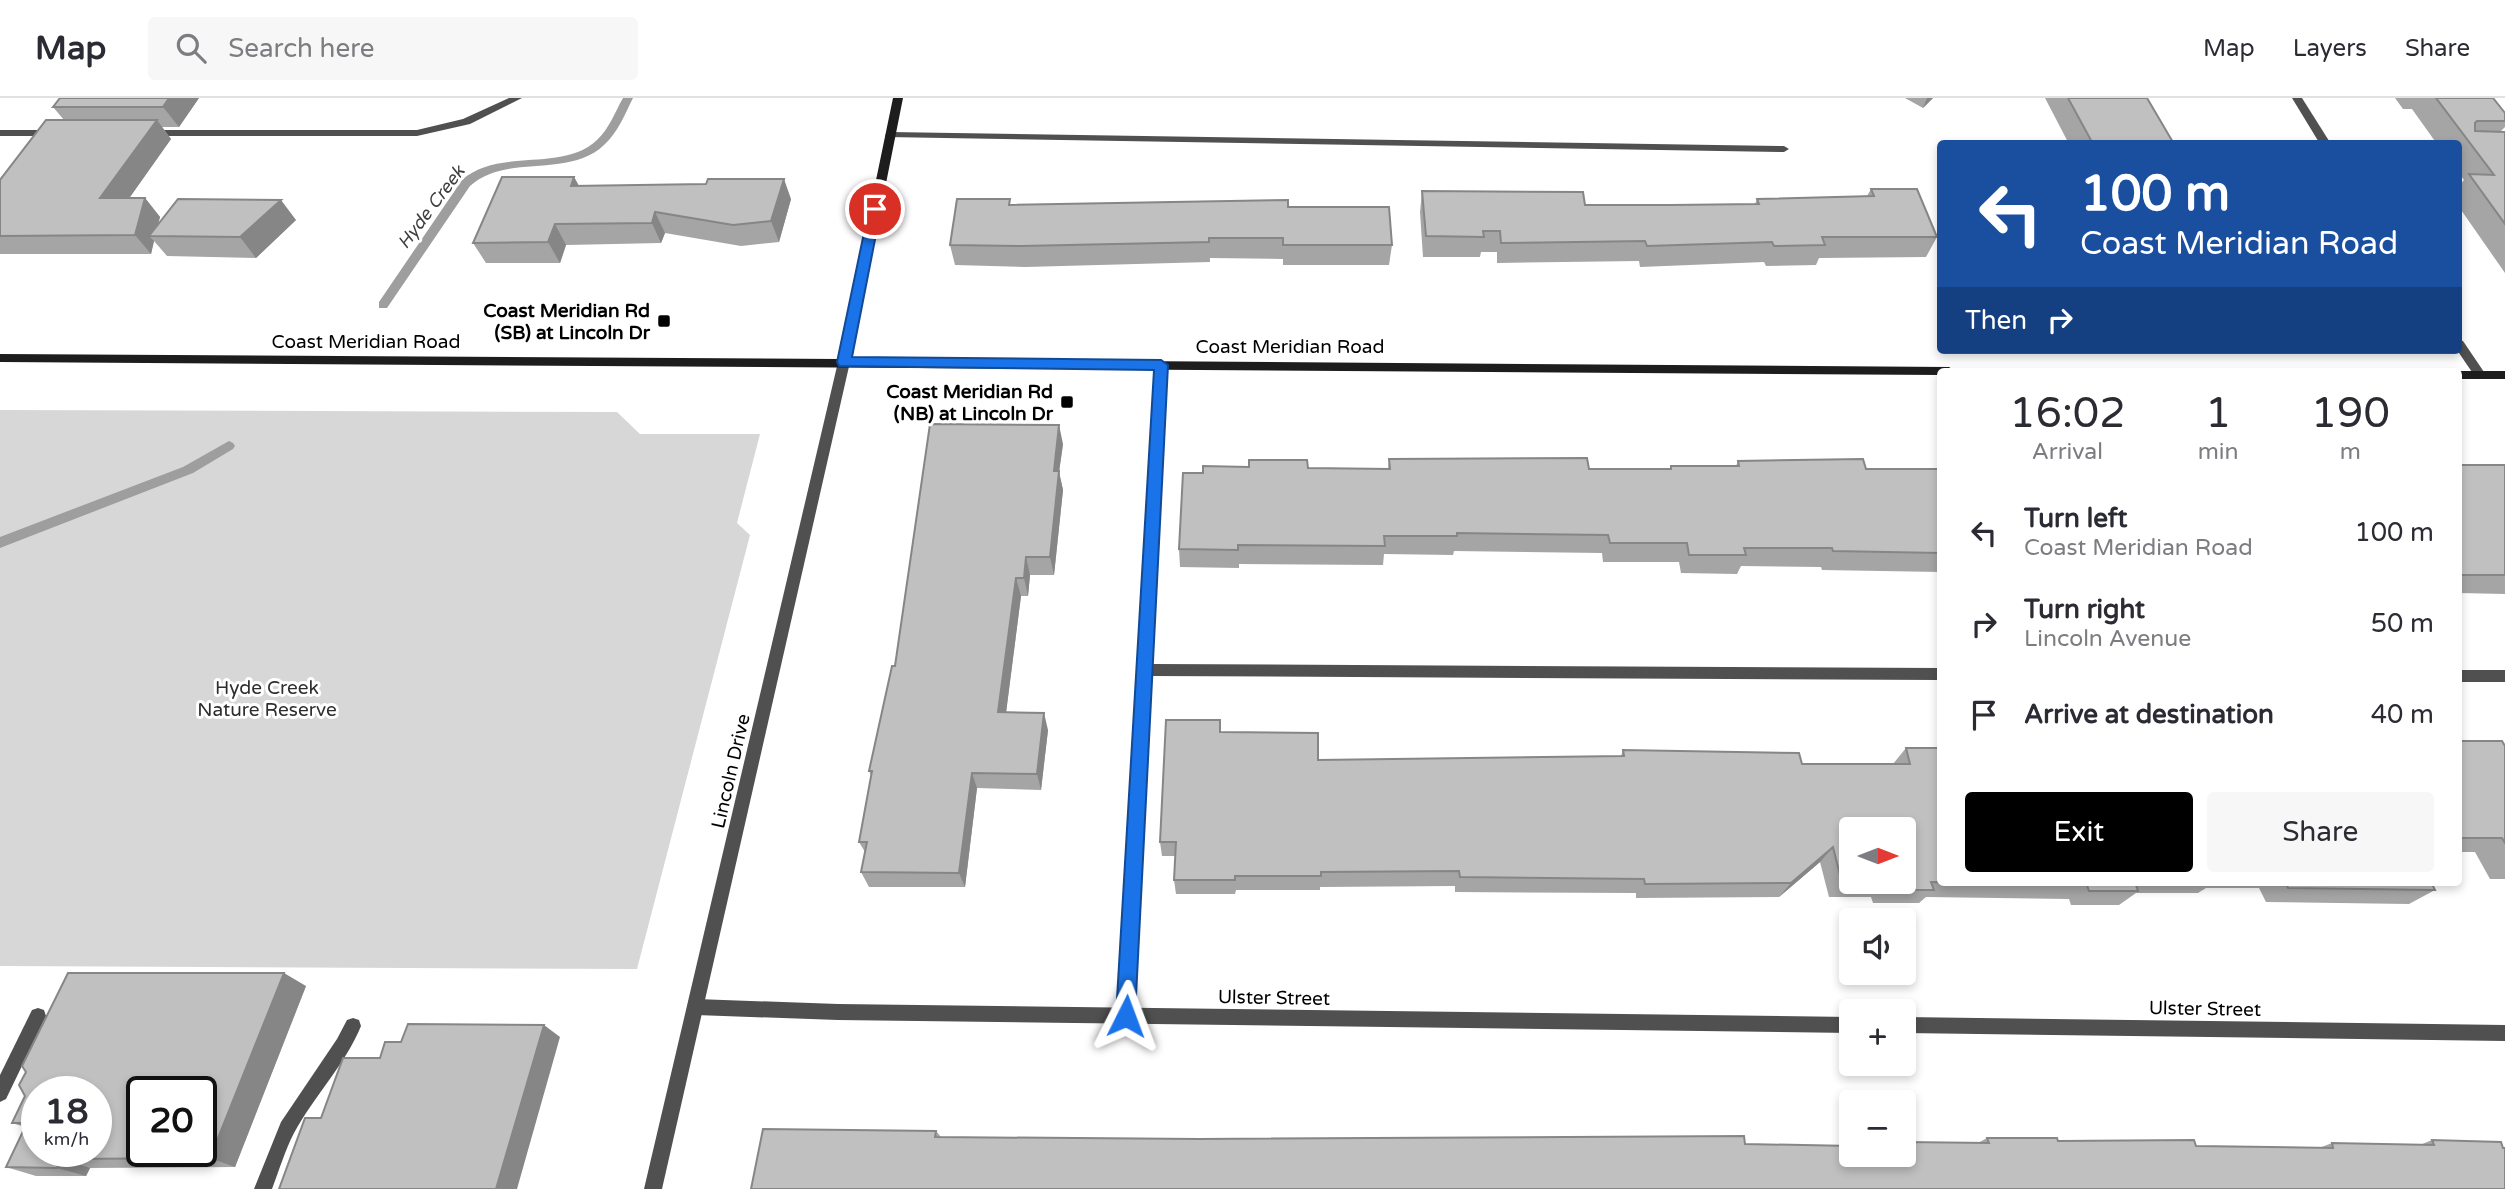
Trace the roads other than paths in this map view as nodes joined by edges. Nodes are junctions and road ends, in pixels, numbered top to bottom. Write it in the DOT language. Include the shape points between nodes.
graph roads {
  1 [pos="517,98"];
  2 [pos="898,98"];
  3 [pos="2297,98"];
  4 [pos="0,133"];
  5 [pos="69,133"];
  6 [pos="139,133"];
  7 [pos="890,135"];
  8 [pos="2323,140"];
  9 [pos="1784,149"];
  10 [pos="2462,348"];
  11 [pos="0,358"];
  12 [pos="844,362"];
  13 [pos="1161,365"];
  14 [pos="1937,371"];
  15 [pos="2462,375"];
  16 [pos="2480,375"];
  17 [pos="2505,375"];
  18 [pos="1143,670"];
  19 [pos="1937,674"];
  20 [pos="2462,676"];
  21 [pos="2505,676"];
  22 [pos="696,1007"];
  23 [pos="38,1016"];
  24 [pos="1126,1016"];
  25 [pos="1839,1025"];
  26 [pos="1916,1025"];
  27 [pos="353,1026"];
  28 [pos="2505,1032"];
  29 [pos="0,1093"];
  30 [pos="263,1189"];
  31 [pos="653,1189"];
  1 -- 6 [label="street" via="466,122 417,133"];
  2 -- 7 [label="main road"];
  3 -- 8 [label="street"];
  4 -- 5 [label="street"];
  7 -- 9 [label="street"];
  7 -- 12 [label="main road"];
  10 -- 16 [label="street"];
  11 -- 12 [label="main road, Coast Meridian Road"];
  12 -- 13 [label="main road, Coast Meridian Road"];
  12 -- 22 [label="street, Lincoln Drive"];
  13 -- 14 [label="main road, Coast Meridian Road"];
  13 -- 18 [label="street"];
  15 -- 16 [label="main road"];
  16 -- 17 [label="main road"];
  18 -- 19 [label="street"];
  18 -- 24 [label="street"];
  20 -- 21 [label="street"];
  22 -- 24 [label="street, Ulster Street"];
  22 -- 31 [label="street, Lincoln Drive"];
  23 -- 29 [label="street"];
  24 -- 25 [label="street, Ulster Street"];
  26 -- 28 [label="street, Ulster Street"];
  27 -- 30 [label="street" via="287,1128"];
}
